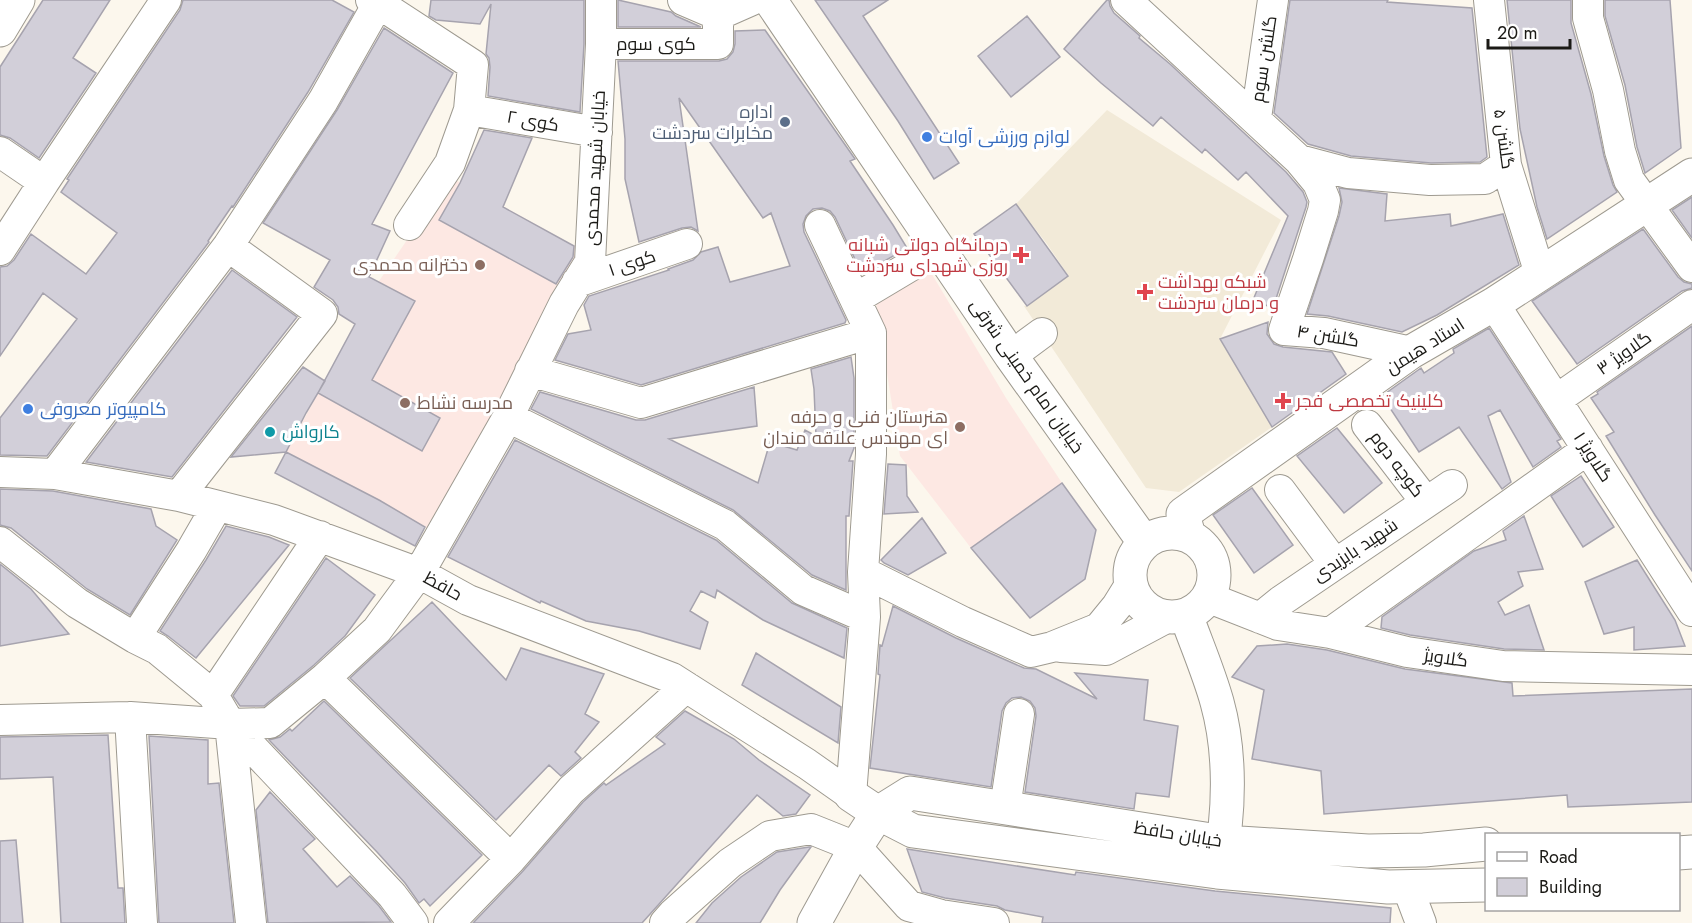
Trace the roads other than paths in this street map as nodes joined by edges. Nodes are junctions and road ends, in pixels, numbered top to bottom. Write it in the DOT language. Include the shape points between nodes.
graph roads {
  1 [pos="166,0"];
  2 [pos="601,0"];
  3 [pos="683,0"];
  4 [pos="752,0"];
  5 [pos="770,0"];
  6 [pos="1126,0"];
  7 [pos="1274,0"];
  8 [pos="1489,0"];
  9 [pos="1588,0"];
  10 [pos="376,1"];
  11 [pos="718,15"];
  12 [pos="601,44"];
  13 [pos="469,111"];
  14 [pos="1256,118"];
  15 [pos="597,132"];
  16 [pos="0,152"];
  17 [pos="1299,160"];
  18 [pos="1506,165"];
  19 [pos="1692,175"];
  20 [pos="44,182"];
  21 [pos="1646,204"];
  22 [pos="409,225"];
  23 [pos="820,225"];
  24 [pos="687,244"];
  25 [pos="228,246"];
  26 [pos="936,246"];
  27 [pos="0,249"];
  28 [pos="1692,267"];
  29 [pos="1540,274"];
  30 [pos="577,282"];
  31 [pos="855,299"];
  32 [pos="1494,304"];
  33 [pos="1692,305"];
  34 [pos="871,333"];
  35 [pos="1042,333"];
  36 [pos="1411,352"];
  37 [pos="1011,356"];
  38 [pos="530,371"];
  39 [pos="1556,400"];
  40 [pos="508,417"];
  41 [pos="1367,425"];
  42 [pos="1588,449"];
  43 [pos="0,472"];
  44 [pos="55,474"];
  45 [pos="1452,485"];
  46 [pos="1280,490"];
  47 [pos="179,496"];
  48 [pos="1426,502"];
  49 [pos="217,506"];
  50 [pos="320,536"];
  51 [pos="1189,536"];
  52 [pos="0,542"];
  53 [pos="1144,542"];
  54 [pos="1335,564"];
  55 [pos="863,572"];
  56 [pos="420,573"];
  57 [pos="1130,585"];
  58 [pos="1187,609"];
  59 [pos="1692,611"];
  60 [pos="866,617"];
  61 [pos="1260,618"];
  62 [pos="1330,633"];
  63 [pos="135,638"];
  64 [pos="1041,650"];
  65 [pos="1692,670"];
  66 [pos="325,678"];
  67 [pos="686,687"];
  68 [pos="213,695"];
  69 [pos="1019,714"];
  70 [pos="130,717"];
  71 [pos="0,720"];
  72 [pos="230,724"];
  73 [pos="851,795"];
  74 [pos="1005,808"];
  75 [pos="878,813"];
  76 [pos="1485,844"];
  77 [pos="856,847"];
  78 [pos="1424,850"];
  79 [pos="1368,851"];
  80 [pos="1220,857"];
  81 [pos="511,859"];
  82 [pos="1364,885"];
  83 [pos="1485,885"];
  84 [pos="1419,886"];
  85 [pos="142,923"];
  86 [pos="251,923"];
  87 [pos="413,923"];
  88 [pos="449,923"];
  89 [pos="665,923"];
  90 [pos="814,923"];
  91 [pos="988,923"];
  92 [pos="1421,923"];
  1 -- 20 [label="street"];
  2 -- 12 [label="street, خیابان شهید محمدی"];
  3 -- 11 [label="street"];
  4 -- 11 [label="street"];
  5 -- 26 [label="main road, خیابان امام خمینی شرقی"];
  6 -- 14 [label="street"];
  7 -- 14 [label="street, گلشن سوم"];
  8 -- 18 [label="street, گلشن ۵"];
  9 -- 21 [label="street" via="1588,18 1620,151 1629,180"];
  10 -- 13 [label="street" via="473,65"];
  10 -- 25 [label="street" via="323,102"];
  11 -- 12 [label="street, کوی سوم" via="718,45"];
  12 -- 15 [label="street, خیابان شهید محمدی"];
  13 -- 15 [label="street, کوی ۲"];
  13 -- 22 [label="street" via="450,163"];
  14 -- 17 [label="street"];
  15 -- 30 [label="street, خیابان شهید محمدی" via="590,262"];
  16 -- 20 [label="street"];
  17 -- 18 [label="street" via="1348,173 1430,180 1485,179"];
  17 -- 36 [label="street, گلشن ۴" via="1318,183 1325,200 1284,330 1324,333"];
  18 -- 29 [label="street, گلشن ۵"];
  19 -- 21 [label="main road, استاد هیمن"];
  20 -- 27 [label="street"];
  21 -- 28 [label="street"];
  21 -- 29 [label="main road, استاد هیمن"];
  23 -- 31 [label="street"];
  24 -- 30 [label="street, کوی ۱"];
  25 -- 44 [label="street"];
  25 -- 47 [label="street" via="322,314"];
  26 -- 31 [label="street"];
  26 -- 37 [label="main road, خیابان امام خمینی شرقی"];
  29 -- 32 [label="main road, استاد هیمن"];
  30 -- 38 [label="street, خیابان شهید محمدی"];
  31 -- 34 [label="street"];
  32 -- 36 [label="main road, استاد هیمن"];
  32 -- 39 [label="street, گلاویژ ۱"];
  33 -- 39 [label="street, گلاویژ ۳"];
  34 -- 38 [label="street" via="641,403"];
  34 -- 55 [label="street" via="871,454"];
  35 -- 37 [label="street"];
  36 -- 51 [label="main road, استاد هیمن" via="1183,514"];
  37 -- 53 [label="main road, خیابان امام خمینی شرقی"];
  38 -- 40 [label="street, خیابان شهید محمدی"];
  39 -- 42 [label="street, گلاویژ ۱"];
  40 -- 56 [label="street, خیابان شهید محمدی"];
  40 -- 60 [label="street" via="725,525 803,590"];
  41 -- 48 [label="street, کوچه دوم"];
  42 -- 59 [label="street, گلاویژ ۱"];
  42 -- 62 [label="street"];
  43 -- 44 [label="street, حافظ"];
  44 -- 47 [label="street, حافظ"];
  45 -- 48 [label="street, شهید بایزیدی"];
  46 -- 54 [label="street"];
  47 -- 49 [label="street, حافظ"];
  48 -- 54 [label="street, شهید بایزیدی"];
  49 -- 50 [label="street, حافظ"];
  49 -- 63 [label="street"];
  50 -- 56 [label="street, حافظ"];
  50 -- 68 [label="street"];
  51 -- 53 [label="main road" via="1174,532 1158,534"];
  51 -- 58 [label="main road" via="1210,557 1214,578"];
  52 -- 63 [label="street" via="77,603"];
  53 -- 57 [label="main road" via="1129,569"];
  54 -- 61 [label="street, شهید بایزیدی"];
  55 -- 60 [label="street"];
  55 -- 64 [label="street" via="963,622"];
  56 -- 66 [label="street, خیابان شهید محمدی" via="377,630"];
  56 -- 67 [label="street, حافظ" via="468,600 672,678"];
  57 -- 58 [label="main road" via="1144,607 1155,613"];
  57 -- 64 [label="street" via="1099,628"];
  58 -- 61 [label="street, گلاویژ"];
  58 -- 64 [label="street" via="1106,650"];
  58 -- 80 [label="main road" via="1217,703 1227,759 1227,817"];
  60 -- 73 [label="street"];
  61 -- 62 [label="street, گلاویژ" via="1278,625"];
  62 -- 65 [label="street, گلاویژ" via="1407,652 1503,666"];
  63 -- 68 [label="street" via="157,649"];
  66 -- 72 [label="street, خیابان شهید محمدی" via="270,723"];
  66 -- 81 [label="street"];
  67 -- 73 [label="street, حافظ"];
  67 -- 81 [label="street" via="572,790"];
  68 -- 72 [label="street"];
  69 -- 74 [label="street"];
  70 -- 71 [label="street, خیابان شهید محمدی"];
  70 -- 72 [label="street, خیابان شهید محمدی"];
  70 -- 85 [label="street"];
  72 -- 86 [label="street"];
  72 -- 87 [label="street" via="392,895"];
  73 -- 75 [label="main road"];
  74 -- 75 [label="main road, خیابان حافظ" via="910,793"];
  74 -- 80 [label="main road, خیابان حافظ"];
  75 -- 77 [label="main road"];
  75 -- 80 [label="main road" via="913,831"];
  76 -- 78 [label="main road, خیابان حافظ"];
  77 -- 89 [label="street" via="811,829 770,836 730,863"];
  77 -- 90 [label="main road"];
  77 -- 91 [label="street" via="909,906"];
  78 -- 79 [label="main road, خیابان حافظ"];
  78 -- 84 [label="main road" via="1416,861"];
  79 -- 80 [label="main road, خیابان حافظ"];
  79 -- 82 [label="main road" via="1386,857 1390,869 1381,880"];
  80 -- 82 [label="main road"];
  81 -- 88 [label="street"];
  82 -- 84 [label="main road"];
  83 -- 84 [label="main road"];
  84 -- 92 [label="street"];
}
